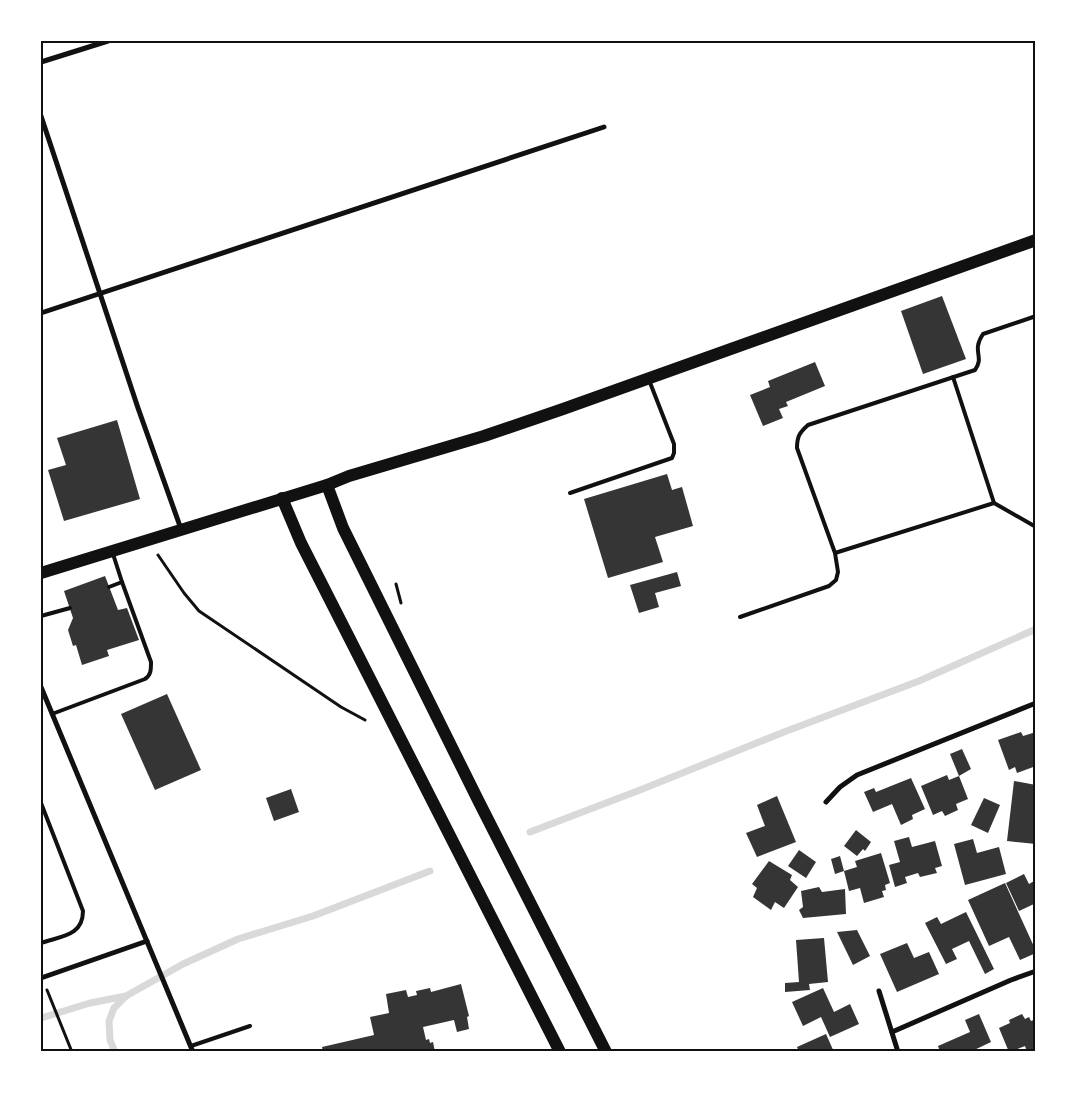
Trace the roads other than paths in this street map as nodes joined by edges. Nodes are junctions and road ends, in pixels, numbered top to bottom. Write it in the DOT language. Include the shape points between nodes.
graph roads {
  1 [pos="108,41"];
  2 [pos="41,62"];
  3 [pos="41,116"];
  4 [pos="604,127"];
  5 [pos="1033,241"];
  6 [pos="100,293"];
  7 [pos="41,313"];
  8 [pos="1036,316"];
  9 [pos="953,377"];
  10 [pos="648,378"];
  11 [pos="327,485"];
  12 [pos="570,493"];
  13 [pos="282,498"];
  14 [pos="994,503"];
  15 [pos="1036,528"];
  16 [pos="181,529"];
  17 [pos="112,550"];
  18 [pos="835,553"];
  19 [pos="41,572"];
  20 [pos="122,582"];
  21 [pos="109,587"];
  22 [pos="70,608"];
  23 [pos="41,616"];
  24 [pos="740,617"];
  25 [pos="41,687"];
  26 [pos="1036,703"];
  27 [pos="52,714"];
  28 [pos="826,802"];
  29 [pos="41,803"];
  30 [pos="147,941"];
  31 [pos="41,943"];
  32 [pos="1036,971"];
  33 [pos="41,978"];
  34 [pos="879,991"];
  35 [pos="250,1026"];
  36 [pos="892,1032"];
  37 [pos="192,1049"];
  38 [pos="560,1052"];
  39 [pos="606,1052"];
  40 [pos="898,1052"];
  1 -- 2 [label="street"];
  3 -- 6 [label="street"];
  4 -- 6 [label="street"];
  5 -- 10 [label="main road"];
  6 -- 7 [label="street"];
  6 -- 16 [label="street"];
  8 -- 9 [label="lane" via="983,334 976,349 979,365 975,370"];
  9 -- 14 [label="lane"];
  9 -- 18 [label="lane" via="808,425 800,432 797,448"];
  10 -- 11 [label="main road" via="484,436"];
  10 -- 12 [label="lane" via="674,444 672,458"];
  11 -- 13 [label="main road"];
  11 -- 39 [label="main road" via="343,528"];
  13 -- 16 [label="main road"];
  13 -- 38 [label="main road" via="301,543"];
  14 -- 15 [label="lane"];
  14 -- 18 [label="lane"];
  16 -- 17 [label="main road"];
  17 -- 19 [label="main road"];
  17 -- 20 [label="lane"];
  18 -- 24 [label="lane" via="838,572 836,580 829,586"];
  20 -- 21 [label="lane"];
  20 -- 27 [label="lane" via="151,662 149,676"];
  22 -- 23 [label="lane"];
  25 -- 27 [label="street"];
  26 -- 28 [label="street" via="857,775"];
  27 -- 30 [label="street"];
  29 -- 31 [label="lane" via="83,911 83,919 73,932"];
  30 -- 33 [label="street"];
  30 -- 37 [label="street"];
  32 -- 36 [label="street"];
  34 -- 36 [label="street"];
  35 -- 37 [label="lane"];
  36 -- 40 [label="street"];
}
